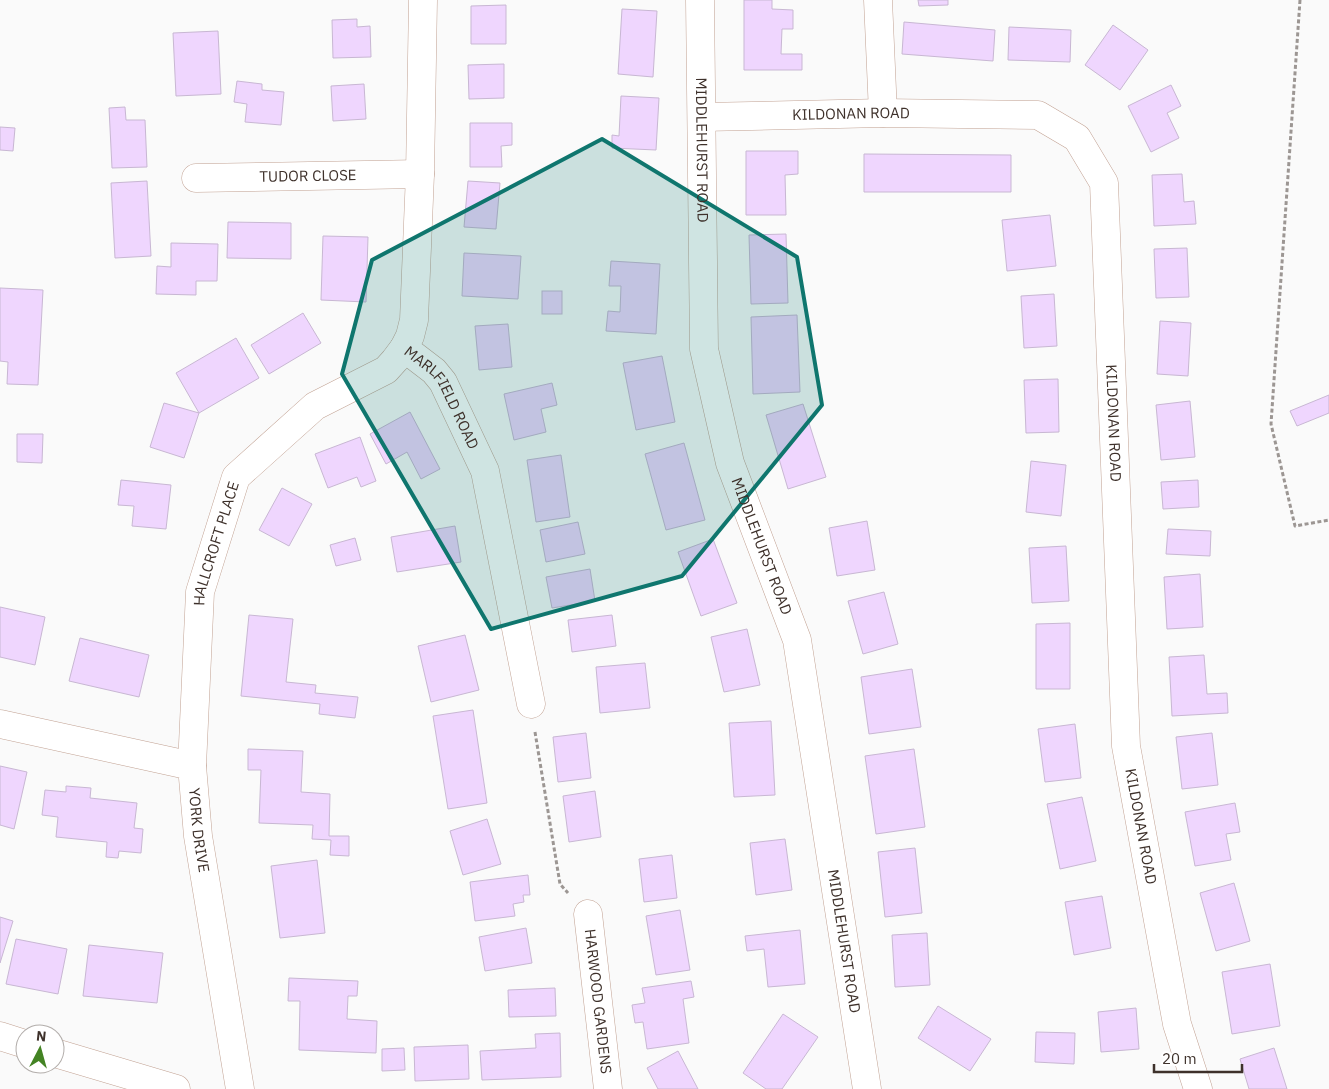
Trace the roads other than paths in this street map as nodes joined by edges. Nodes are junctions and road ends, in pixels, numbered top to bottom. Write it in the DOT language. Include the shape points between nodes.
graph roads {
  1 [pos="424,0"];
  2 [pos="700,0"];
  3 [pos="878,0"];
  4 [pos="883,113"];
  5 [pos="702,118"];
  6 [pos="420,174"];
  7 [pos="196,178"];
  8 [pos="404,348"];
  9 [pos="531,704"];
  10 [pos="0,724"];
  11 [pos="192,766"];
  12 [pos="588,914"];
  13 [pos="0,1036"];
  14 [pos="15,1041"];
  15 [pos="65,1056"];
  16 [pos="176,1089"];
  17 [pos="240,1089"];
  18 [pos="608,1089"];
  19 [pos="867,1089"];
  20 [pos="1198,1089"];
  1 -- 6 [label="street, MARLFIELD ROAD"];
  2 -- 5 [label="street, MIDDLEHURST ROAD"];
  3 -- 4 [label="street"];
  4 -- 5 [label="street, KILDONAN ROAD"];
  4 -- 20 [label="street, KILDONAN ROAD" via="1038,115 1077,138 1104,183 1126,746 1177,1024"];
  5 -- 19 [label="street, MIDDLEHURST ROAD" via="704,349 730,464 797,640"];
  6 -- 7 [label="street, TUDOR CLOSE"];
  6 -- 8 [label="street, MARLFIELD ROAD" via="414,320"];
  8 -- 9 [label="street, MARLFIELD ROAD" via="443,382 485,472"];
  8 -- 11 [label="street, HALLCROFT PLACE" via="386,370 315,406 236,477 200,592"];
  10 -- 11 [label="street, YORK DRIVE"];
  11 -- 17 [label="street, YORK DRIVE" via="198,836"];
  12 -- 18 [label="street, HARWOOD GARDENS"];
  13 -- 14 [label="street"];
  15 -- 16 [label="street"];
}
